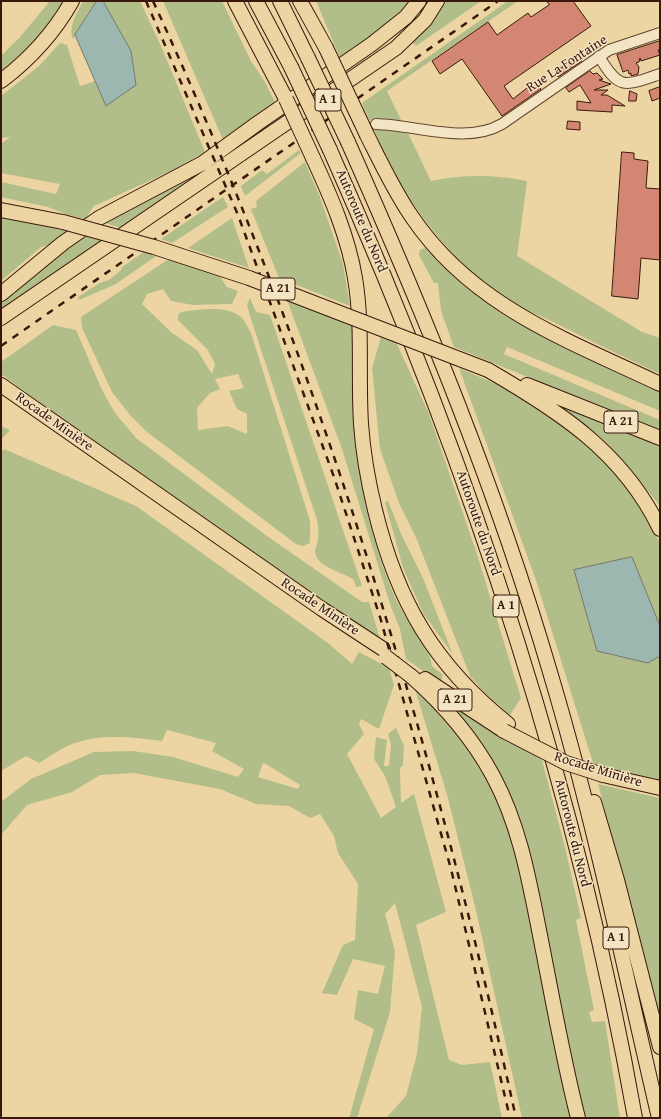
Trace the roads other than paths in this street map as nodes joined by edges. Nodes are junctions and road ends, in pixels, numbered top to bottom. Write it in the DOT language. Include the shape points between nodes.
graph roads {
  1 [pos="72,1"];
  2 [pos="235,1"];
  3 [pos="256,1"];
  4 [pos="280,1"];
  5 [pos="300,1"];
  6 [pos="307,1"];
  7 [pos="419,1"];
  8 [pos="438,1"];
  9 [pos="660,33"];
  10 [pos="326,48"];
  11 [pos="599,56"];
  12 [pos="660,74"];
  13 [pos="1,81"];
  14 [pos="376,124"];
  15 [pos="1,210"];
  16 [pos="1,294"];
  17 [pos="1,318"];
  18 [pos="488,370"];
  19 [pos="660,384"];
  20 [pos="1,385"];
  21 [pos="660,438"];
  22 [pos="660,529"];
  23 [pos="410,671"];
  24 [pos="506,727"];
  25 [pos="574,758"];
  26 [pos="660,788"];
  27 [pos="660,1047"];
  28 [pos="628,1080"];
  29 [pos="578,1118"];
  30 [pos="632,1118"];
  31 [pos="635,1118"];
  32 [pos="659,1118"];
  1 -- 13 [label="highway" via="47,38 17,69"];
  2 -- 24 [label="highway, bridge" via="275,76 344,233 358,299 364,449 373,501 393,570 407,604 431,643 464,683"];
  3 -- 28 [label="highway, Autoroute du Nord / A 1, bridge" via="330,150 378,259 434,397 486,543 558,777 599,937"];
  4 -- 25 [label="highway, Autoroute du Nord / A 1, bridge" via="348,142 420,308 488,485 548,664"];
  5 -- 10 [label="highway"];
  6 -- 10 [label="highway"];
  7 -- 16 [label="highway" via="406,17 372,44 203,163 99,218 63,243"];
  8 -- 17 [label="highway" via="425,20 396,48"];
  9 -- 11 [label="street, Rue La Fontaine"];
  10 -- 19 [label="highway, bridge" via="391,184 412,218 449,262 478,288 539,327"];
  11 -- 12 [label="street" via="610,75 619,82 630,84"];
  11 -- 14 [label="street, Rue La Fontaine" via="495,129 483,133 471,134"];
  15 -- 18 [label="highway, A 21, bridge" via="63,222 154,247 249,278"];
  18 -- 21 [label="highway, A 21"];
  18 -- 22 [label="highway" via="557,411 597,444 628,478"];
  20 -- 23 [label="highway, Rocade Minière / A 21"];
  23 -- 24 [label="highway, Rocade Minière / A 21" via="457,701"];
  23 -- 29 [label="highway" via="473,743 499,788 512,820 528,872"];
  24 -- 26 [label="highway, Rocade Minière / A 21, bridge" via="566,763 603,775"];
  25 -- 27 [label="highway" via="588,782 600,819"];
  25 -- 32 [label="highway, Autoroute du Nord / A 1"];
  28 -- 30 [label="highway"];
  28 -- 31 [label="highway, Autoroute du Nord / A 1"];
}
